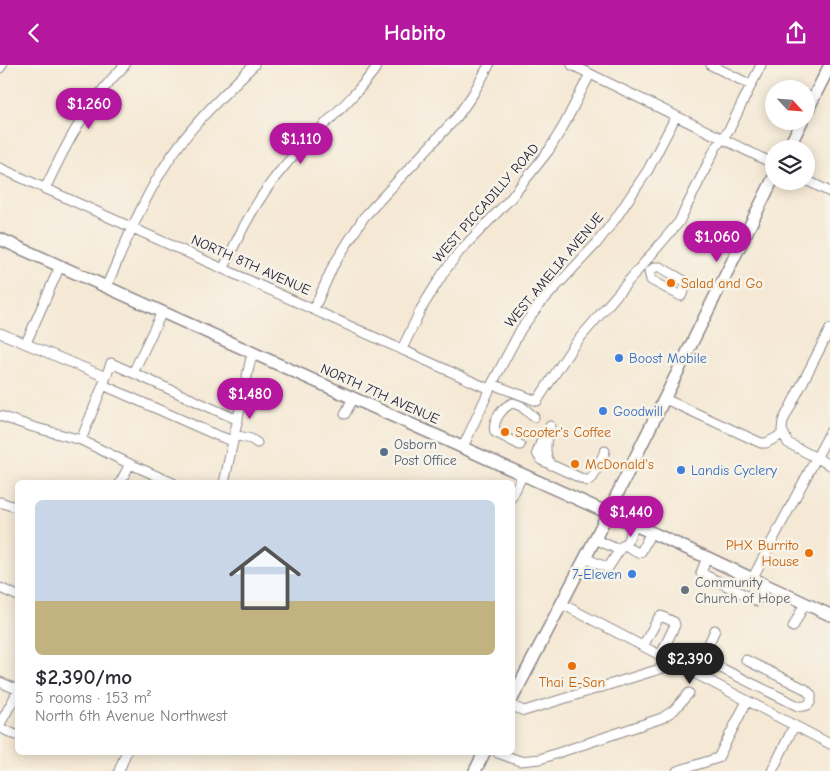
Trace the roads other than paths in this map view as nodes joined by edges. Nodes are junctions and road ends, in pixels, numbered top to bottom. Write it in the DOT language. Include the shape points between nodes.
graph roads {
  1 [pos="125,65"];
  2 [pos="254,65"];
  3 [pos="378,65"];
  4 [pos="489,65"];
  5 [pos="572,65"];
  6 [pos="711,65"];
  7 [pos="761,65"];
  8 [pos="830,65"];
  9 [pos="590,74"];
  10 [pos="751,85"];
  11 [pos="815,95"];
  12 [pos="676,116"];
  13 [pos="722,139"];
  14 [pos="765,160"];
  15 [pos="0,168"];
  16 [pos="815,184"];
  17 [pos="45,189"];
  18 [pos="768,190"];
  19 [pos="830,192"];
  20 [pos="133,227"];
  21 [pos="0,239"];
  22 [pos="60,266"];
  23 [pos="224,268"];
  24 [pos="106,287"];
  25 [pos="314,309"];
  26 [pos="162,312"];
  27 [pos="830,329"];
  28 [pos="0,333"];
  29 [pos="26,343"];
  30 [pos="402,349"];
  31 [pos="252,353"];
  32 [pos="133,373"];
  33 [pos="104,381"];
  34 [pos="490,386"];
  35 [pos="353,398"];
  36 [pos="665,399"];
  37 [pos="345,414"];
  38 [pos="0,416"];
  39 [pos="534,417"];
  40 [pos="238,420"];
  41 [pos="549,430"];
  42 [pos="830,432"];
  43 [pos="783,433"];
  44 [pos="234,438"];
  45 [pos="81,440"];
  46 [pos="258,443"];
  47 [pos="520,445"];
  48 [pos="463,447"];
  49 [pos="605,451"];
  50 [pos="817,458"];
  51 [pos="130,464"];
  52 [pos="830,465"];
  53 [pos="523,474"];
  54 [pos="122,480"];
  55 [pos="166,480"];
  56 [pos="225,480"];
  57 [pos="515,491"];
  58 [pos="0,502"];
  59 [pos="15,507"];
  60 [pos="608,513"];
  61 [pos="635,525"];
  62 [pos="650,532"];
  63 [pos="595,539"];
  64 [pos="622,548"];
  65 [pos="707,557"];
  66 [pos="586,558"];
  67 [pos="752,579"];
  68 [pos="764,585"];
  69 [pos="0,588"];
  70 [pos="15,595"];
  71 [pos="804,603"];
  72 [pos="562,604"];
  73 [pos="829,612"];
  74 [pos="794,627"];
  75 [pos="715,630"];
  76 [pos="643,646"];
  77 [pos="680,648"];
  78 [pos="660,656"];
  79 [pos="702,659"];
  80 [pos="746,660"];
  81 [pos="676,664"];
  82 [pos="0,682"];
  83 [pos="15,690"];
  84 [pos="515,693"];
  85 [pos="689,693"];
  86 [pos="15,697"];
  87 [pos="747,701"];
  88 [pos="515,707"];
  89 [pos="0,726"];
  90 [pos="794,726"];
  91 [pos="15,734"];
  92 [pos="830,744"];
  93 [pos="125,755"];
  94 [pos="483,755"];
  95 [pos="504,755"];
  96 [pos="119,771"];
  97 [pos="475,771"];
  98 [pos="677,771"];
  99 [pos="772,771"];
  1 -- 17 [label="street" via="103,89 78,125"];
  2 -- 20 [label="street" via="194,126 163,168"];
  3 -- 23 [label="street" via="274,180 247,221"];
  4 -- 25 [label="street" via="457,117 364,217 333,266"];
  5 -- 9 [label="street"];
  6 -- 10 [label="street"];
  7 -- 10 [label="street"];
  8 -- 11 [label="main road"];
  9 -- 12 [label="street"];
  9 -- 30 [label="street, WEST PICCADILLY ROAD" via="549,150 511,198 444,272"];
  10 -- 13 [label="street"];
  12 -- 13 [label="street"];
  12 -- 34 [label="street, WEST AMELIA AVENUE" via="633,193 596,244 521,329"];
  13 -- 14 [label="street"];
  13 -- 34 [label="street, NORTH 8TH AVENUE" via="679,222 574,345 537,401"];
  15 -- 17 [label="street, NORTH 8TH AVENUE"];
  16 -- 19 [label="street"];
  17 -- 20 [label="street, NORTH 8TH AVENUE"];
  18 -- 36 [label="main road"];
  20 -- 23 [label="street, NORTH 8TH AVENUE"];
  20 -- 24 [label="street"];
  21 -- 22 [label="main road, NORTH 7TH AVENUE"];
  22 -- 24 [label="main road, NORTH 7TH AVENUE"];
  22 -- 29 [label="street"];
  23 -- 25 [label="street, NORTH 8TH AVENUE"];
  24 -- 26 [label="main road, NORTH 7TH AVENUE"];
  25 -- 30 [label="street, NORTH 8TH AVENUE"];
  26 -- 31 [label="main road, NORTH 7TH AVENUE"];
  26 -- 32 [label="street"];
  27 -- 43 [label="street" via="783,421"];
  28 -- 29 [label="street"];
  29 -- 33 [label="street"];
  30 -- 34 [label="street, NORTH 8TH AVENUE"];
  31 -- 35 [label="main road, NORTH 7TH AVENUE"];
  31 -- 40 [label="street"];
  32 -- 33 [label="street" via="111,363"];
  32 -- 40 [label="street"];
  33 -- 44 [label="street" via="216,435"];
  33 -- 45 [label="street"];
  34 -- 48 [label="street, WEST AMELIA AVENUE"];
  35 -- 37 [label="street"];
  35 -- 48 [label="main road, NORTH 7TH AVENUE"];
  36 -- 43 [label="street" via="761,443"];
  36 -- 60 [label="main road"];
  38 -- 45 [label="street"];
  39 -- 47 [label="street" via="521,405 513,403 497,419 496,434"];
  40 -- 44 [label="street"];
  41 -- 49 [label="street" via="537,453 541,460 587,481 598,469"];
  42 -- 50 [label="street"];
  43 -- 50 [label="street" via="788,443"];
  44 -- 46 [label="street"];
  44 -- 56 [label="street"];
  45 -- 51 [label="street"];
  48 -- 53 [label="main road, NORTH 7TH AVENUE"];
  50 -- 52 [label="street"];
  50 -- 67 [label="street"];
  51 -- 54 [label="street"];
  51 -- 55 [label="street"];
  53 -- 57 [label="street"];
  53 -- 60 [label="main road, NORTH 7TH AVENUE"];
  58 -- 59 [label="street"];
  60 -- 61 [label="main road, NORTH 7TH AVENUE"];
  60 -- 63 [label="main road"];
  61 -- 62 [label="main road, NORTH 7TH AVENUE"];
  61 -- 64 [label="street"];
  62 -- 64 [label="street" via="638,553"];
  62 -- 65 [label="main road, NORTH 7TH AVENUE"];
  63 -- 64 [label="street"];
  63 -- 66 [label="main road"];
  64 -- 66 [label="street" via="608,568"];
  65 -- 67 [label="main road, NORTH 7TH AVENUE"];
  65 -- 68 [label="street" via="701,573 706,577 757,601"];
  66 -- 72 [label="main road"];
  67 -- 68 [label="main road, NORTH 7TH AVENUE"];
  68 -- 71 [label="main road, NORTH 7TH AVENUE"];
  69 -- 70 [label="street"];
  71 -- 73 [label="main road, NORTH 7TH AVENUE"];
  71 -- 74 [label="street"];
  72 -- 76 [label="street"];
  72 -- 84 [label="main road"];
  75 -- 79 [label="street"];
  76 -- 78 [label="street"];
  76 -- 78 [label="street" via="659,617 674,622"];
  77 -- 79 [label="street"];
  78 -- 81 [label="street"];
  79 -- 80 [label="street" via="798,706 809,705 811,695 805,689"];
  81 -- 87 [label="street"];
  81 -- 88 [label="street" via="524,711"];
  82 -- 83 [label="street"];
  85 -- 95 [label="street" via="662,718 550,756 520,761"];
  86 -- 89 [label="street"];
  87 -- 90 [label="street"];
  87 -- 98 [label="street" via="718,758"];
  89 -- 91 [label="street"];
  90 -- 92 [label="street"];
  90 -- 99 [label="street"];
  93 -- 96 [label="street"];
  94 -- 97 [label="main road"];
}
